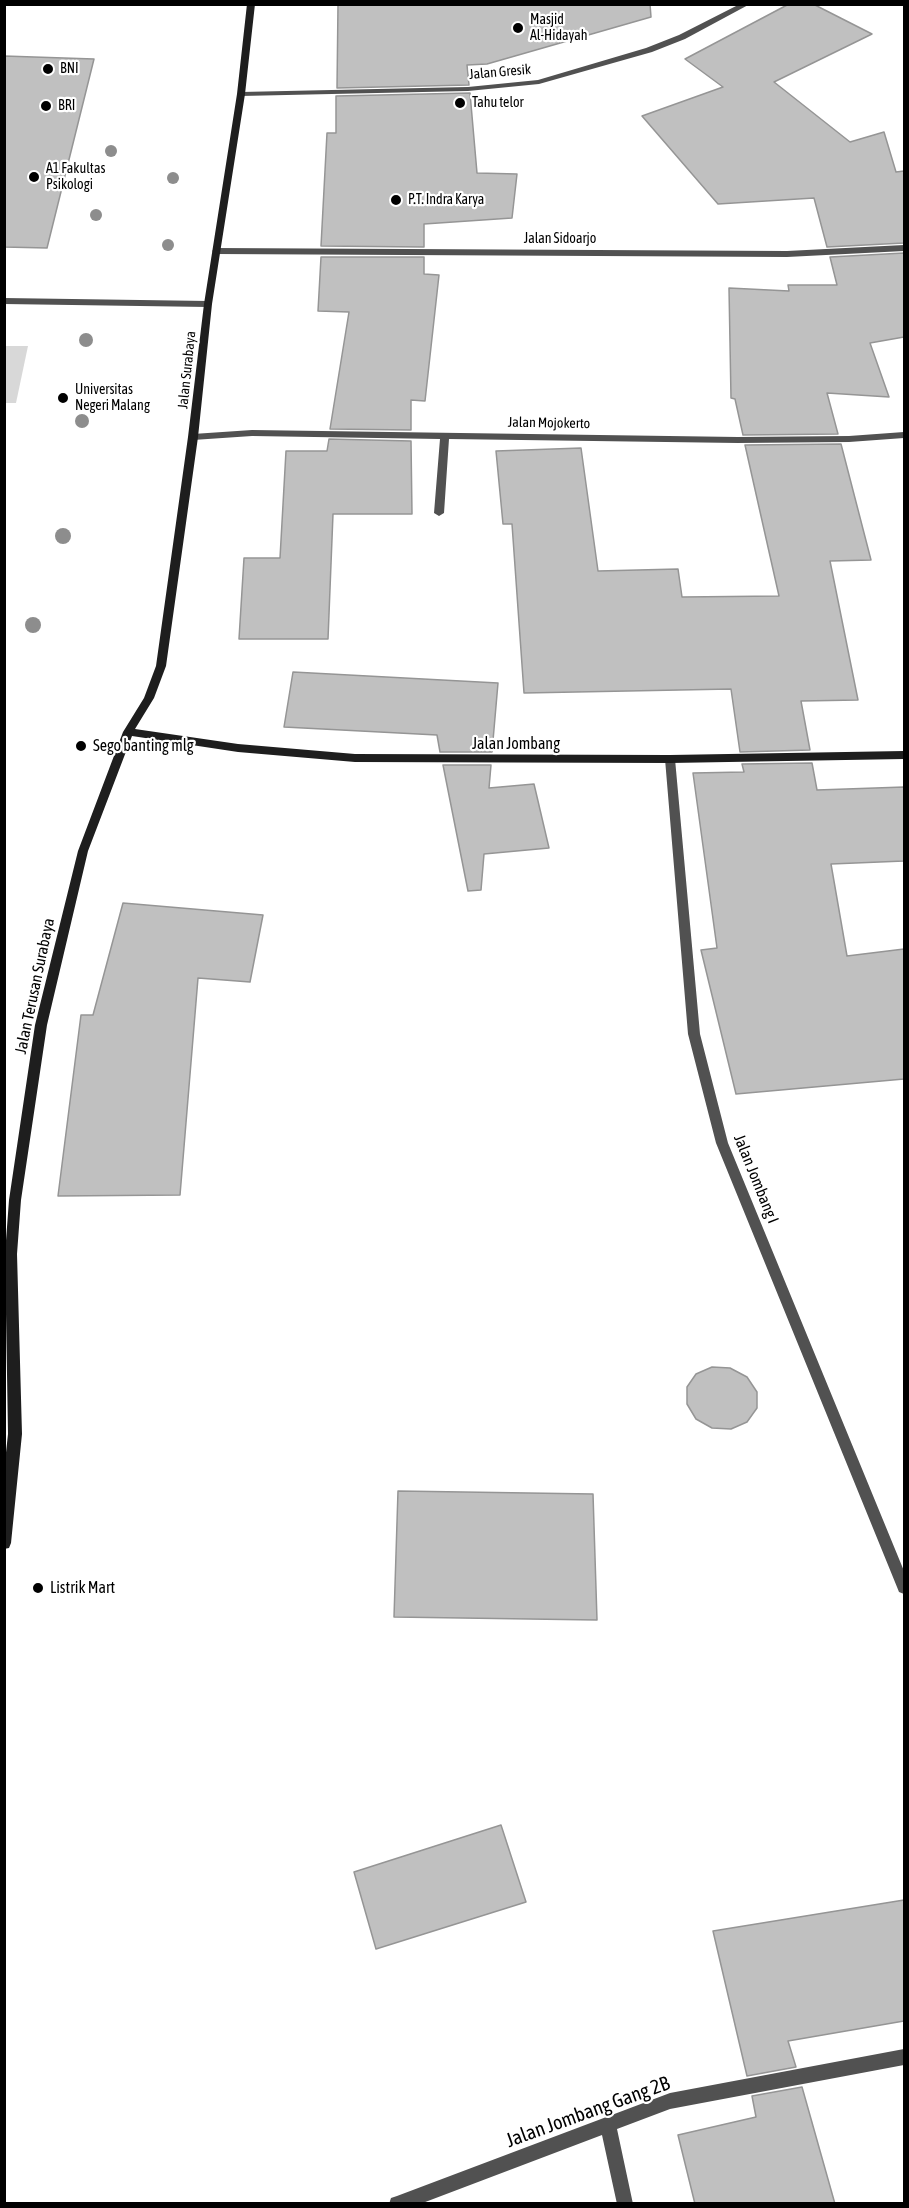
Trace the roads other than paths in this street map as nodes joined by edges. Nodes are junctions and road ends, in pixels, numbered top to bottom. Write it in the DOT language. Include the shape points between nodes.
graph roads {
  1 [pos="250,4"];
  2 [pos="747,4"];
  3 [pos="241,93"];
  4 [pos="904,248"];
  5 [pos="216,251"];
  6 [pos="4,301"];
  7 [pos="208,304"];
  8 [pos="445,435"];
  9 [pos="904,435"];
  10 [pos="193,437"];
  11 [pos="439,513"];
  12 [pos="128,732"];
  13 [pos="904,755"];
  14 [pos="670,759"];
  15 [pos="8,1253"];
  16 [pos="4,1543"];
  17 [pos="904,1587"];
  18 [pos="904,2057"];
  19 [pos="608,2124"];
  20 [pos="397,2204"];
  21 [pos="625,2204"];
  1 -- 3 [label="main road, Jalan Surabaya"];
  2 -- 3 [label="street, Jalan Gresik" via="650,50 539,82 468,89"];
  3 -- 5 [label="main road, Jalan Surabaya"];
  4 -- 5 [label="street, Jalan Sidoarjo" via="787,254"];
  5 -- 7 [label="main road, Jalan Surabaya"];
  6 -- 7 [label="street"];
  7 -- 10 [label="main road, Jalan Surabaya"];
  8 -- 9 [label="street, Jalan Mojokerto" via="769,440"];
  8 -- 10 [label="street, Jalan Mojokerto" via="252,433"];
  8 -- 11 [label="street"];
  10 -- 12 [label="main road, Jalan Surabaya" via="161,666"];
  12 -- 14 [label="main road, Jalan Jombang" via="238,748 355,758"];
  12 -- 15 [label="main road, Jalan Terusan Surabaya" via="83,851 41,1025"];
  13 -- 14 [label="main road, Jalan Jombang"];
  14 -- 17 [label="street, Jalan Jombang I" via="694,1034 722,1143"];
  15 -- 16 [label="main road, Jalan Terusan Surabaya" via="15,1434"];
  18 -- 19 [label="street, Jalan Jombang Gang 2B" via="670,2102"];
  19 -- 20 [label="street, Jalan Jombang Gang 2B"];
  19 -- 21 [label="street"];
}
